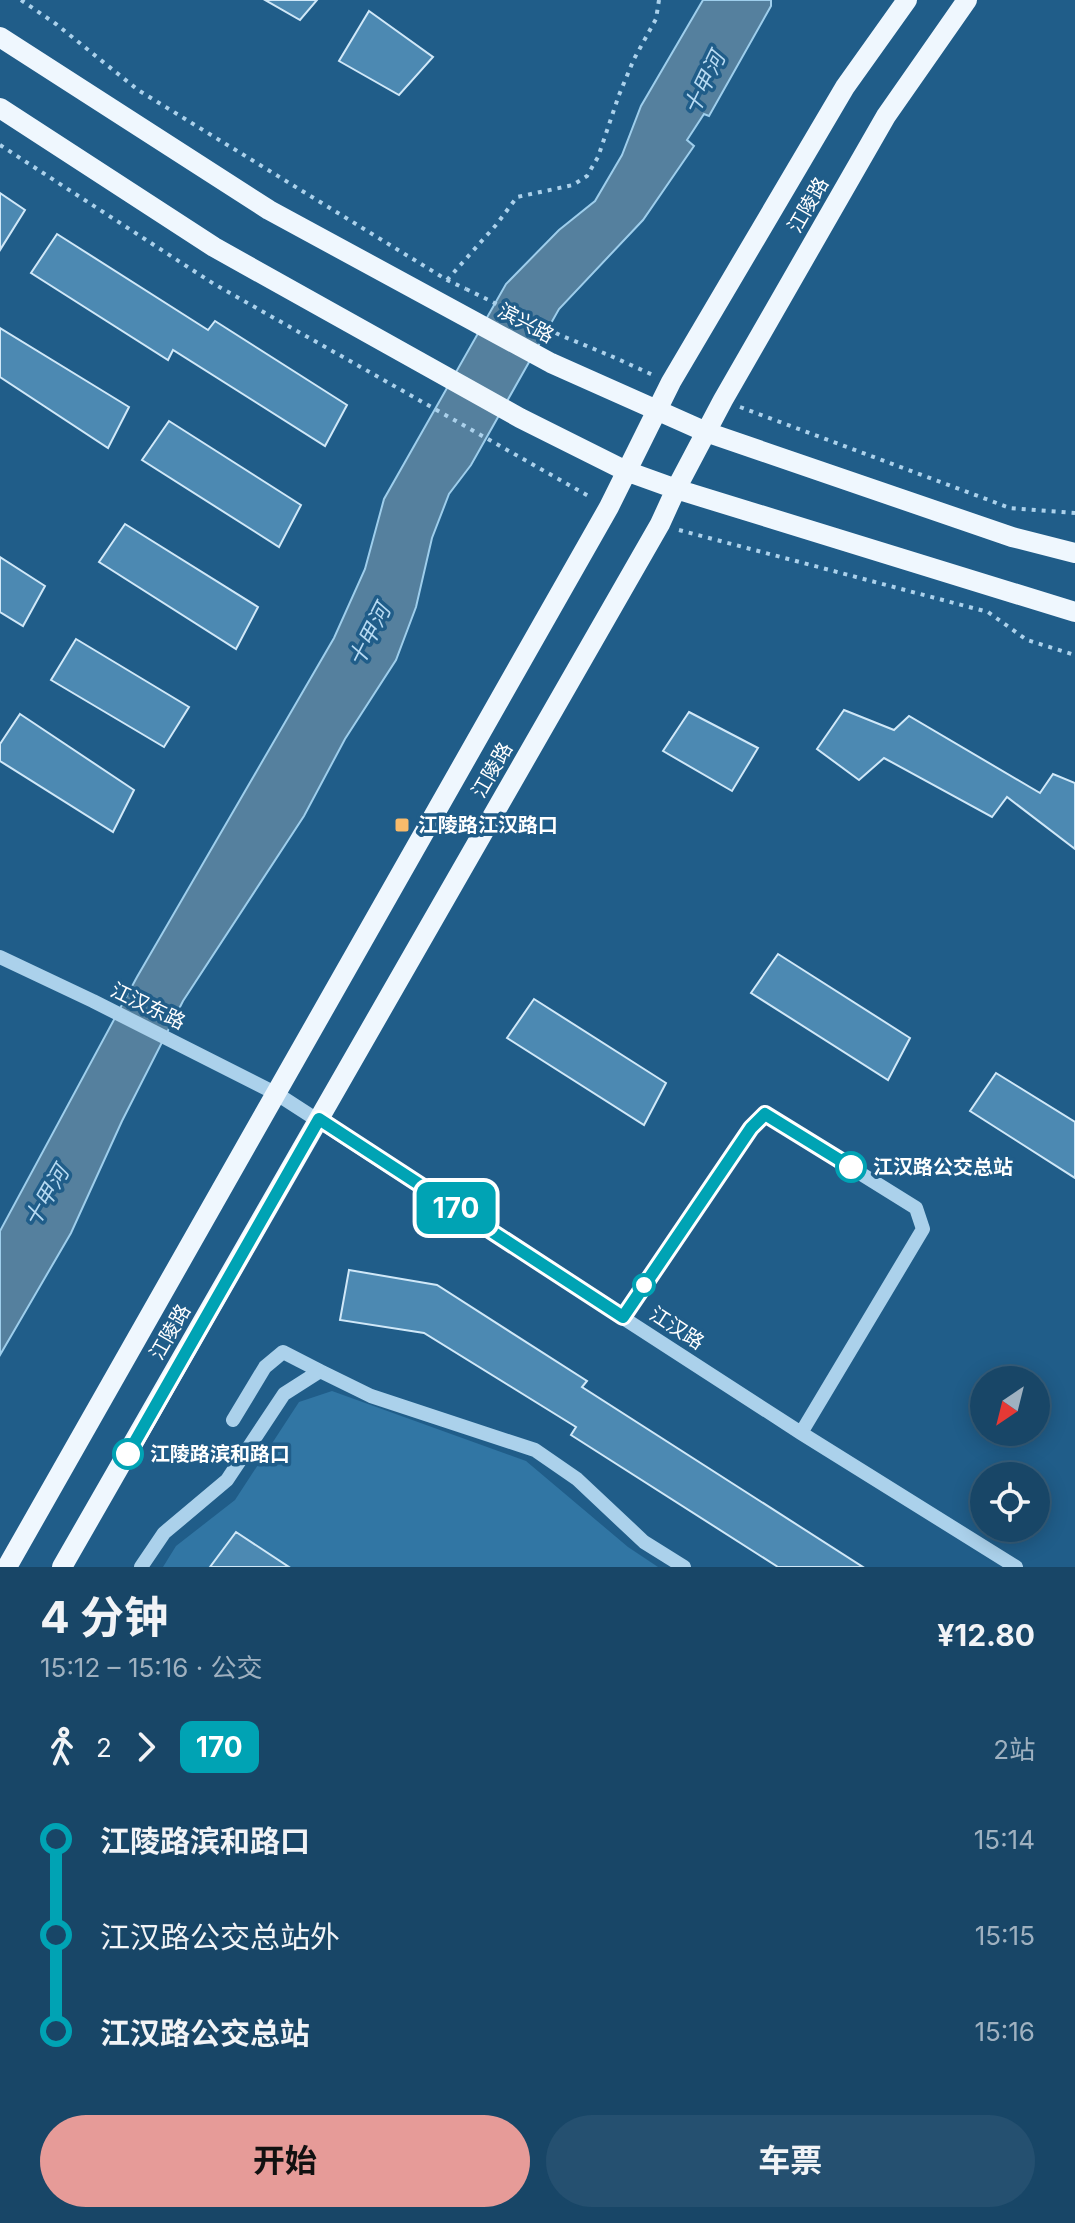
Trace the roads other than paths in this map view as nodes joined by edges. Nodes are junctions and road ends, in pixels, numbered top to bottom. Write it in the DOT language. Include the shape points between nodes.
graph roads {
  1 [pos="907,0"];
  2 [pos="967,0"];
  3 [pos="0,37"];
  4 [pos="0,108"];
  5 [pos="658,411"];
  6 [pos="706,432"];
  7 [pos="626,471"];
  8 [pos="676,489"];
  9 [pos="1075,553"];
  10 [pos="1075,612"];
  11 [pos="0,957"];
  12 [pos="277,1094"];
  13 [pos="319,1119"];
  14 [pos="623,1317"];
  15 [pos="320,1371"];
  16 [pos="233,1420"];
  17 [pos="801,1433"];
  18 [pos="7,1567"];
  19 [pos="62,1567"];
  20 [pos="141,1567"];
  21 [pos="684,1567"];
  22 [pos="1016,1567"];
  1 -- 5 [label="main road, 江陵路" via="845,87"];
  2 -- 6 [label="main road, 江陵路" via="886,116"];
  3 -- 5 [label="main road, 滨兴路" via="269,210 551,363"];
  4 -- 7 [label="main road" via="214,247 520,418"];
  5 -- 6 [label="main road, 滨兴路"];
  5 -- 7 [label="main road, 江陵路"];
  6 -- 8 [label="main road, 江陵路"];
  6 -- 9 [label="main road, 滨兴路" via="1012,537"];
  7 -- 8 [label="main road"];
  7 -- 12 [label="main road, 江陵路"];
  8 -- 10 [label="main road"];
  8 -- 13 [label="main road, 江陵路"];
  11 -- 12 [label="street, 江汉东路"];
  12 -- 13 [label="street, 江汉路"];
  12 -- 18 [label="main road, 江陵路"];
  13 -- 14 [label="street, 江汉路"];
  13 -- 19 [label="main road, 江陵路"];
  14 -- 17 [label="street, 江汉路"];
  14 -- 17 [label="street" via="765,1114 916,1208 923,1229"];
  15 -- 16 [label="street" via="283,1352 265,1367"];
  15 -- 20 [label="street" via="284,1394 227,1480 164,1533"];
  15 -- 21 [label="street" via="371,1396 535,1450 577,1479 644,1542"];
  17 -- 22 [label="street, 江汉路"];
}
